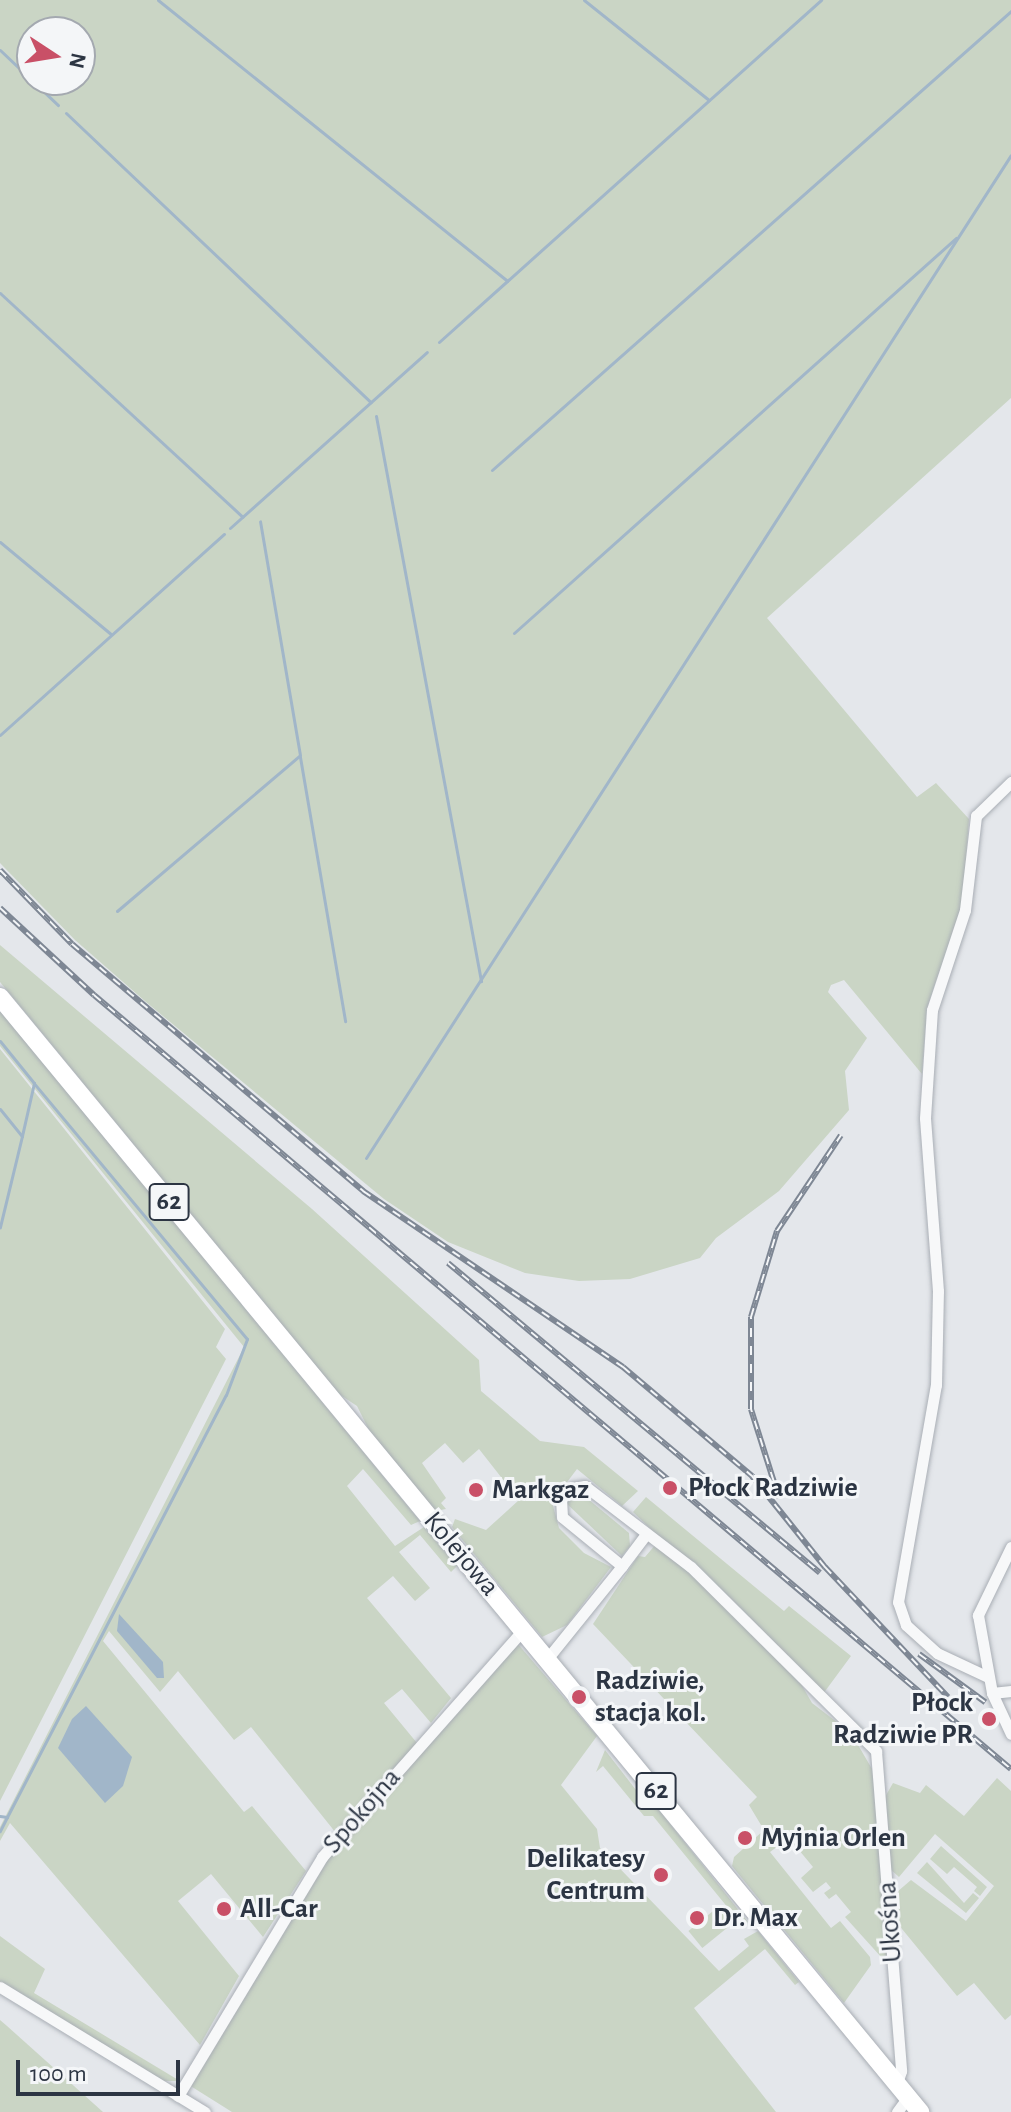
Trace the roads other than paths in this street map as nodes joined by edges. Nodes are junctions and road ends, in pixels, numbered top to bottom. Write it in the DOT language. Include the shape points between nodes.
graph roads {
  1 [pos="1011,782"];
  2 [pos="0,997"];
  3 [pos="645,1535"];
  4 [pos="1011,1547"];
  5 [pos="622,1566"];
  6 [pos="523,1630"];
  7 [pos="547,1659"];
  8 [pos="988,1677"];
  9 [pos="1011,1691"];
  10 [pos="992,1693"];
  11 [pos="1011,1734"];
  12 [pos="0,1987"];
  13 [pos="178,2096"];
  14 [pos="906,2101"];
  15 [pos="205,2112"];
  1 -- 8 [label="street" via="976,816 965,910 930,1024 925,1118 938,1291 936,1385 898,1602 906,1625 937,1653"];
  2 -- 6 [label="main road, Kolejowa / 62"];
  3 -- 5 [label="street"];
  3 -- 5 [label="street, Ukośna" via="591,1489 579,1486 566,1492 559,1505 562,1517"];
  3 -- 14 [label="street, Ukośna" via="691,1567 812,1693 876,1751"];
  4 -- 8 [label="street" via="978,1609"];
  5 -- 7 [label="street"];
  6 -- 7 [label="main road, Kolejowa / 62"];
  6 -- 13 [label="street, Spokojna" via="322,1857"];
  7 -- 14 [label="main road, Kolejowa / 62"];
  8 -- 10 [label="street"];
  9 -- 10 [label="street"];
  10 -- 11 [label="street"];
  12 -- 13 [label="street"];
  13 -- 15 [label="street"];
}
